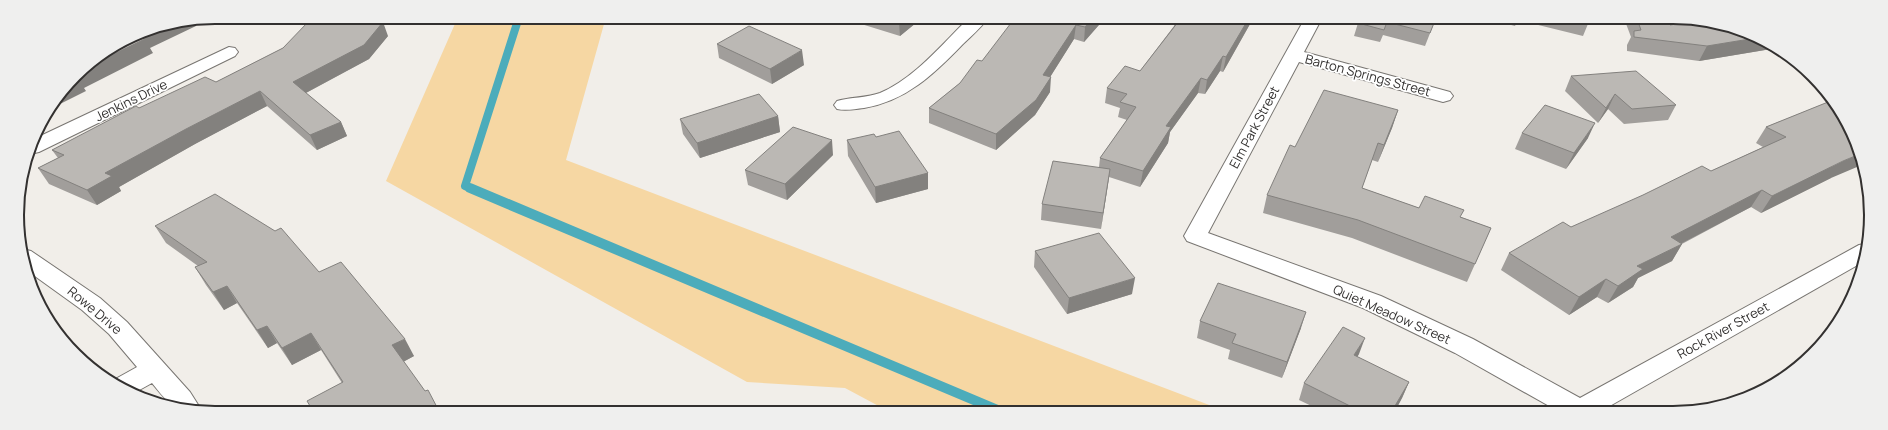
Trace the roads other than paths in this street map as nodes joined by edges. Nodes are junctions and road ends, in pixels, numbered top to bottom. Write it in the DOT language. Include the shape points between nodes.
graph roads {
  1 [pos="972,24"];
  2 [pos="1311,24"];
  3 [pos="229,52"];
  4 [pos="1293,55"];
  5 [pos="1443,96"];
  6 [pos="844,105"];
  7 [pos="38,145"];
  8 [pos="1195,236"];
  9 [pos="1859,254"];
  10 [pos="30,261"];
  11 [pos="154,370"];
  12 [pos="127,384"];
  13 [pos="184,403"];
  14 [pos="1571,406"];
  15 [pos="1589,406"];
  1 -- 6 [label="street" via="911,82 887,97"];
  2 -- 4 [label="street, Elm Park Street"];
  3 -- 7 [label="street, Jenkins Drive"];
  4 -- 5 [label="street, Barton Springs Street"];
  4 -- 8 [label="street, Elm Park Street"];
  8 -- 14 [label="street, Quiet Meadow Street" via="1372,302 1464,346"];
  9 -- 15 [label="street, Rock River Street"];
  10 -- 11 [label="street, Rowe Drive" via="91,304 118,328"];
  11 -- 12 [label="street"];
  11 -- 13 [label="street, Rowe Drive"];
}
